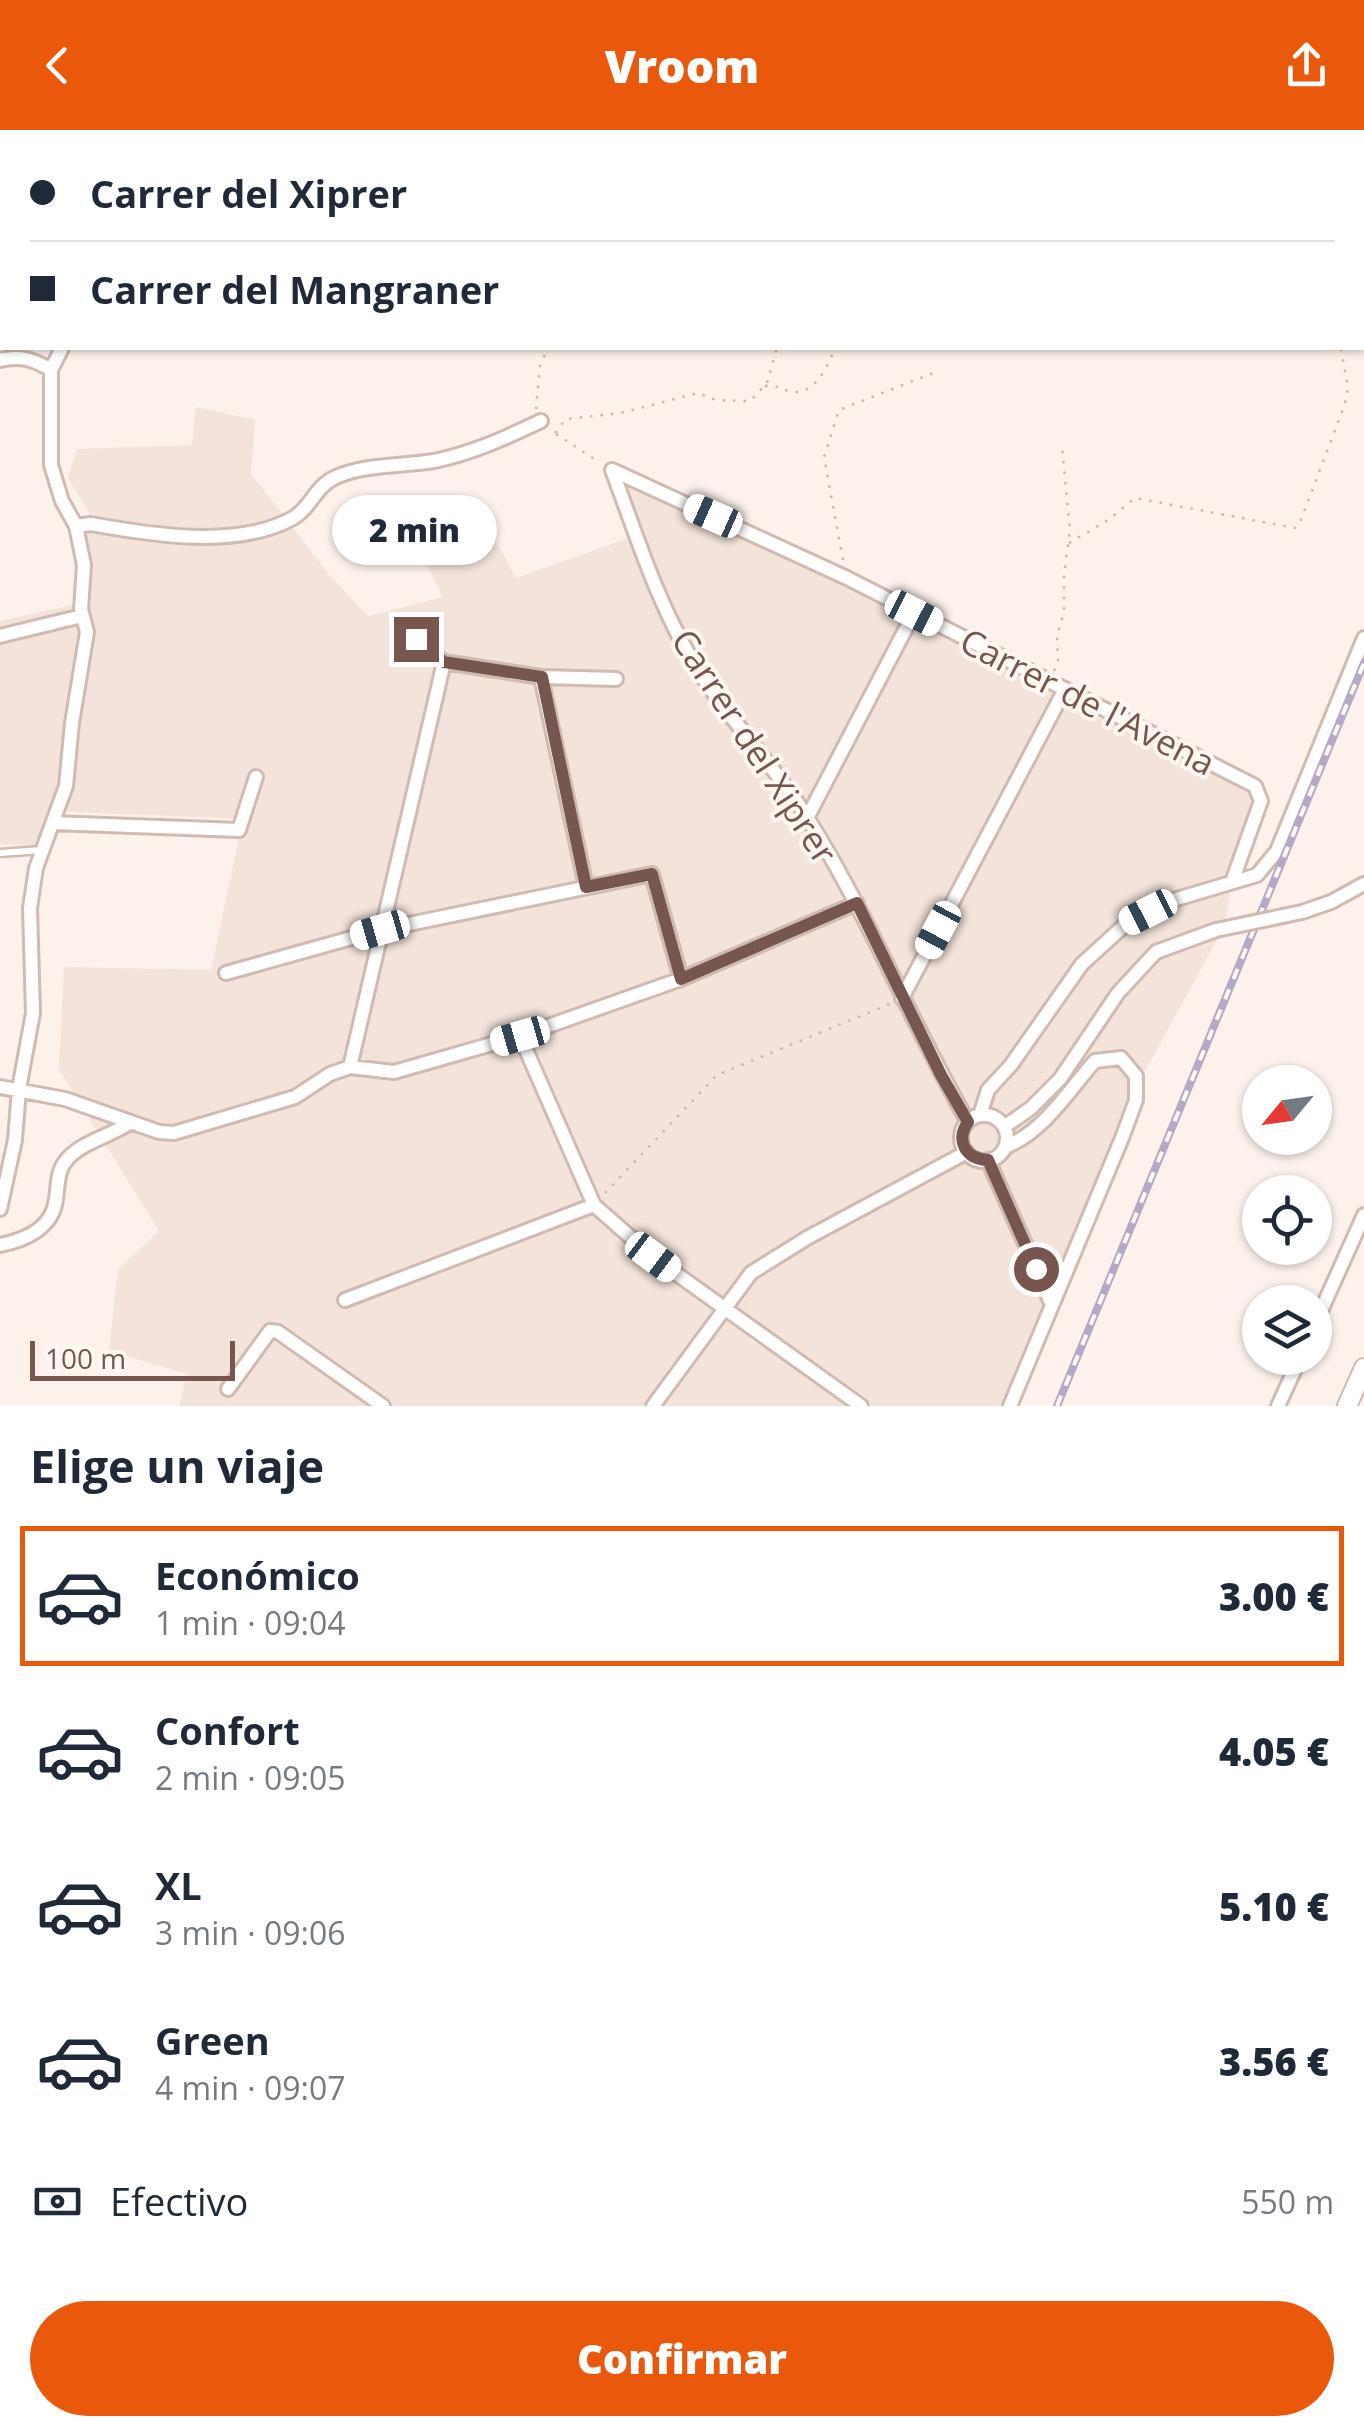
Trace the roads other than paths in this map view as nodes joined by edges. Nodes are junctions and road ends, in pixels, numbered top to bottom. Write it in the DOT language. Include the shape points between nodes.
graph roads {
  1 [pos="61,350"];
  2 [pos="0,360"];
  3 [pos="50,370"];
  4 [pos="541,421"];
  5 [pos="612,470"];
  6 [pos="76,526"];
  7 [pos="914,613"];
  8 [pos="82,616"];
  9 [pos="0,636"];
  10 [pos="1364,638"];
  11 [pos="416,639"];
  12 [pos="444,662"];
  13 [pos="542,677"];
  14 [pos="616,679"];
  15 [pos="1065,689"];
  16 [pos="256,777"];
  17 [pos="808,818"];
  18 [pos="52,823"];
  19 [pos="41,850"];
  20 [pos="0,852"];
  21 [pos="1232,882"];
  22 [pos="1364,884"];
  23 [pos="586,887"];
  24 [pos="857,903"];
  25 [pos="380,930"];
  26 [pos="226,973"];
  27 [pos="681,979"];
  28 [pos="902,998"];
  29 [pos="520,1036"];
  30 [pos="350,1067"];
  31 [pos="0,1087"];
  32 [pos="18,1089"];
  33 [pos="974,1118"];
  34 [pos="132,1122"];
  35 [pos="1004,1127"];
  36 [pos="1005,1146"];
  37 [pos="966,1152"];
  38 [pos="988,1160"];
  39 [pos="594,1205"];
  40 [pos="0,1209"];
  41 [pos="1364,1215"];
  42 [pos="0,1245"];
  43 [pos="1332,1286"];
  44 [pos="346,1300"];
  45 [pos="1052,1305"];
  46 [pos="724,1310"];
  47 [pos="1364,1368"];
  48 [pos="1292,1375"];
  49 [pos="228,1390"];
  50 [pos="384,1406"];
  51 [pos="653,1406"];
  52 [pos="861,1406"];
  53 [pos="1010,1406"];
  54 [pos="1278,1406"];
  55 [pos="1347,1406"];
  1 -- 3 [label="street"];
  2 -- 3 [label="street" via="16,356"];
  3 -- 6 [label="street" via="51,465"];
  4 -- 6 [label="street" via="475,452 337,476 315,491 302,513 250,533 224,537"];
  5 -- 7 [label="street, Carrer de l'Avena"];
  5 -- 17 [label="street, Carrer del Xiprer" via="688,652"];
  6 -- 8 [label="street" via="84,564"];
  7 -- 15 [label="street, Carrer de l'Avena"];
  7 -- 17 [label="street"];
  8 -- 9 [label="street"];
  8 -- 18 [label="street" via="87,632 66,786"];
  10 -- 21 [label="street" via="1277,851 1257,875"];
  11 -- 12 [label="street"];
  12 -- 13 [label="street"];
  12 -- 25 [label="street"];
  13 -- 14 [label="street"];
  13 -- 23 [label="street"];
  15 -- 21 [label="street, Carrer de l'Avena" via="1255,786 1260,802"];
  15 -- 28 [label="street"];
  16 -- 18 [label="street" via="240,830"];
  17 -- 24 [label="street, Carrer del Xiprer"];
  18 -- 19 [label="street"];
  19 -- 20 [label="lane"];
  19 -- 32 [label="street" via="30,908 32,1013"];
  21 -- 33 [label="street" via="1127,923 1082,964"];
  22 -- 35 [label="street, bridge" via="1302,912 1216,930 1156,952 1118,993 1060,1079"];
  23 -- 25 [label="street"];
  23 -- 27 [label="street" via="652,874"];
  24 -- 27 [label="street"];
  24 -- 28 [label="street, Carrer del Xiprer"];
  25 -- 26 [label="street"];
  25 -- 30 [label="street"];
  27 -- 29 [label="street"];
  28 -- 33 [label="street, Carrer del Xiprer"];
  29 -- 30 [label="street" via="394,1072"];
  29 -- 39 [label="street"];
  30 -- 34 [label="street" via="295,1097 174,1133"];
  31 -- 32 [label="street"];
  32 -- 34 [label="street"];
  32 -- 40 [label="street"];
  33 -- 35 [label="street" via="994,1117"];
  33 -- 37 [label="street" via="962,1133"];
  34 -- 42 [label="street" via="64,1163 50,1218 18,1241"];
  35 -- 36 [label="street"];
  36 -- 38 [label="street"];
  36 -- 45 [label="street" via="1040,1126 1094,1061 1121,1058 1136,1076 1136,1100"];
  37 -- 38 [label="street"];
  37 -- 46 [label="street" via="751,1273"];
  38 -- 45 [label="street"];
  39 -- 44 [label="street"];
  39 -- 46 [label="street"];
  41 -- 43 [label="street"];
  45 -- 53 [label="street"];
  46 -- 51 [label="street"];
  46 -- 52 [label="street"];
  47 -- 55 [label="main road"];
  48 -- 54 [label="street"];
  49 -- 50 [label="street" via="270,1331"];
}
